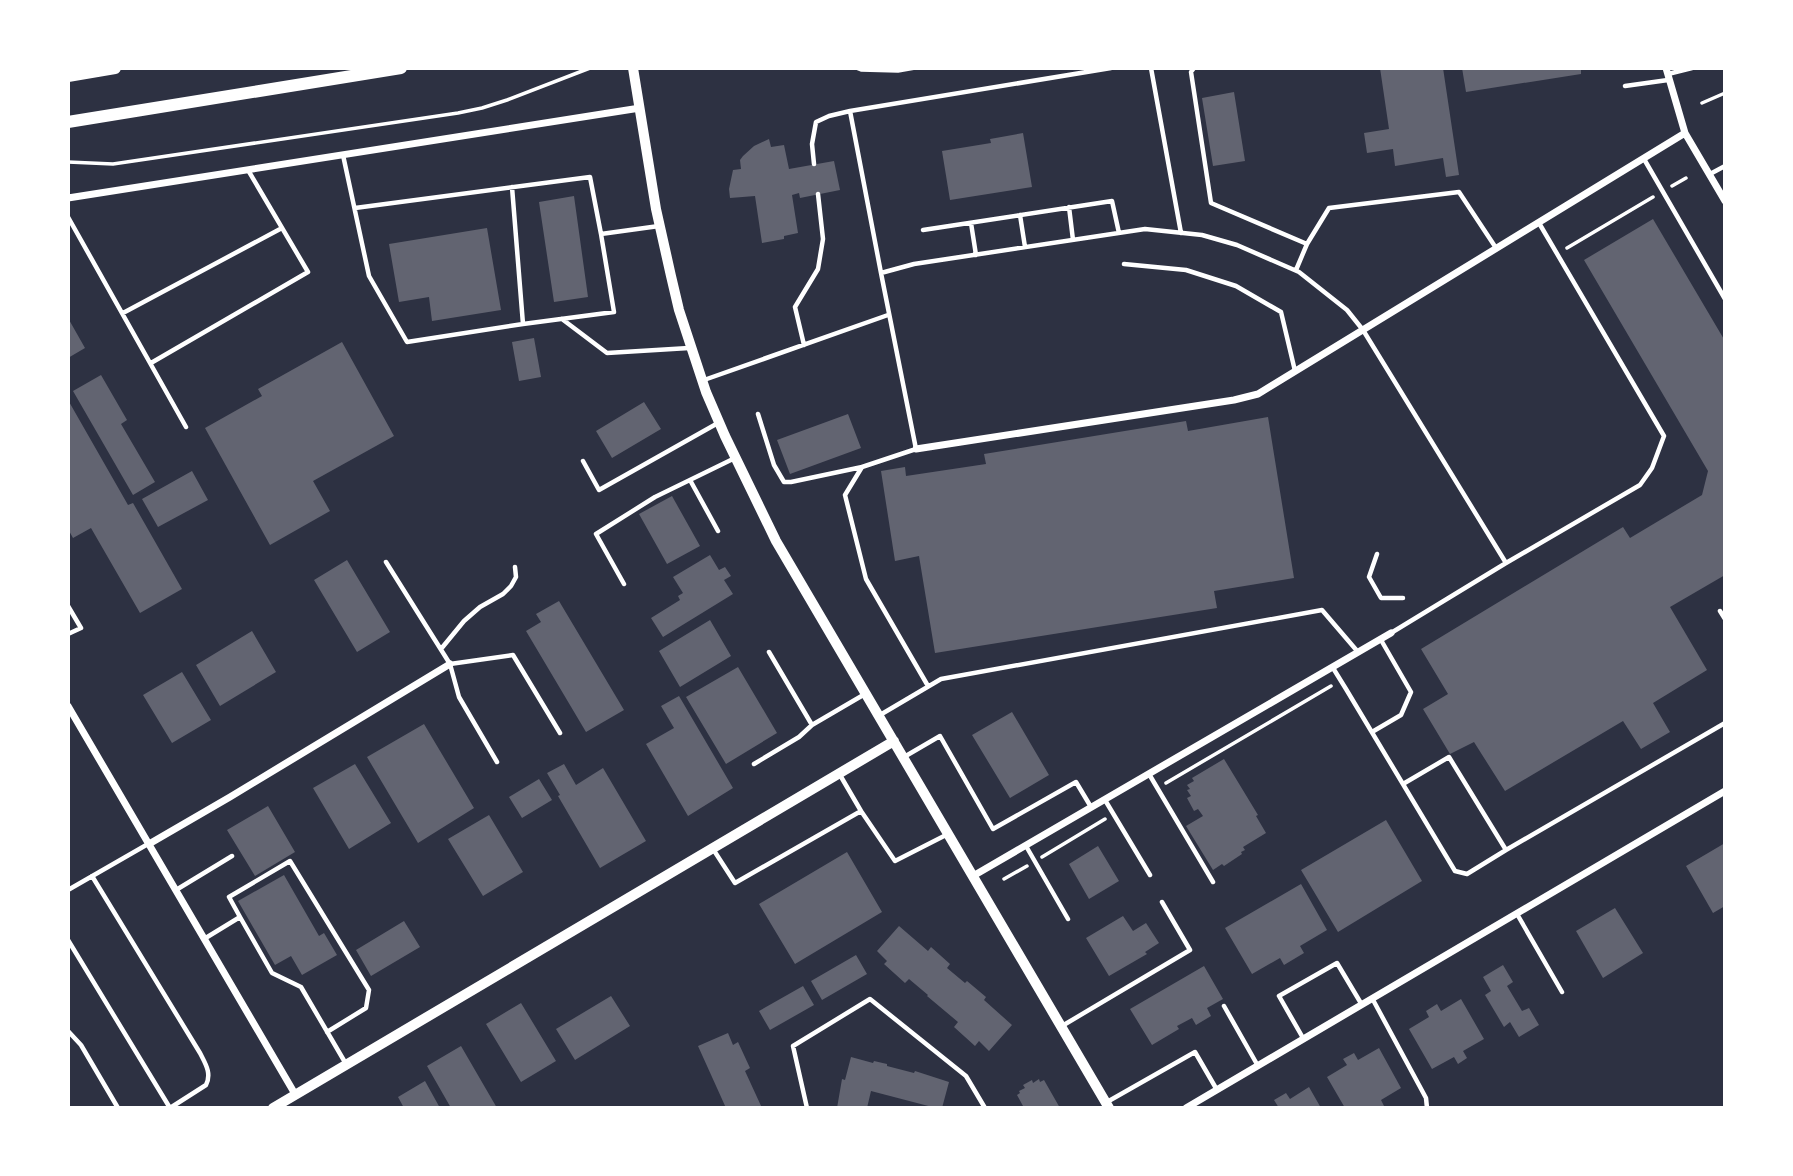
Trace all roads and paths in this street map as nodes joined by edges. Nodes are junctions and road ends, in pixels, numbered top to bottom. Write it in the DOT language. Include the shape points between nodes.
graph roads {
  1 [pos="115,68"];
  2 [pos="401,68"];
  3 [pos="590,68"];
  4 [pos="633,68"];
  5 [pos="856,68"];
  6 [pos="915,68"];
  7 [pos="1111,68"];
  8 [pos="1151,68"];
  9 [pos="1194,68"];
  10 [pos="1692,68"];
  11 [pos="1667,74"];
  12 [pos="68,76"];
  13 [pos="1625,86"];
  14 [pos="1725,93"];
  15 [pos="1702,103"];
  16 [pos="640,108"];
  17 [pos="850,111"];
  18 [pos="68,122"];
  19 [pos="1685,133"];
  20 [pos="343,155"];
  21 [pos="1643,159"];
  22 [pos="68,162"];
  23 [pos="814,164"];
  24 [pos="1725,166"];
  25 [pos="247,170"];
  26 [pos="1709,174"];
  27 [pos="1686,178"];
  28 [pos="512,187"];
  29 [pos="1662,192"];
  30 [pos="818,194"];
  31 [pos="68,198"];
  32 [pos="1725,201"];
  33 [pos="355,208"];
  34 [pos="1069,208"];
  35 [pos="1020,215"];
  36 [pos="68,217"];
  37 [pos="971,223"];
  38 [pos="1538,223"];
  39 [pos="660,226"];
  40 [pos="282,228"];
  41 [pos="923,230"];
  42 [pos="601,233"];
  43 [pos="1119,233"];
  44 [pos="1181,233"];
  45 [pos="1073,240"];
  46 [pos="1307,244"];
  47 [pos="1025,247"];
  48 [pos="1496,248"];
  49 [pos="1557,254"];
  50 [pos="976,255"];
  51 [pos="1124,264"];
  52 [pos="1296,270"];
  53 [pos="881,273"];
  54 [pos="1725,299"];
  55 [pos="123,313"];
  56 [pos="888,316"];
  57 [pos="561,319"];
  58 [pos="523,324"];
  59 [pos="1363,330"];
  60 [pos="804,345"];
  61 [pos="692,347"];
  62 [pos="150,363"];
  63 [pos="1295,371"];
  64 [pos="703,380"];
  65 [pos="758,414"];
  66 [pos="719,422"];
  67 [pos="187,427"];
  68 [pos="916,449"];
  69 [pos="735,457"];
  70 [pos="583,461"];
  71 [pos="862,467"];
  72 [pos="690,480"];
  73 [pos="718,531"];
  74 [pos="1377,554"];
  75 [pos="386,562"];
  76 [pos="1506,563"];
  77 [pos="515,567"];
  78 [pos="624,584"];
  79 [pos="1403,598"];
  80 [pos="68,606"];
  81 [pos="1720,611"];
  82 [pos="1725,620"];
  83 [pos="1391,632"];
  84 [pos="68,634"];
  85 [pos="1380,639"];
  86 [pos="441,649"];
  87 [pos="769,652"];
  88 [pos="1358,652"];
  89 [pos="450,664"];
  90 [pos="1333,667"];
  91 [pos="1340,680"];
  92 [pos="928,686"];
  93 [pos="866,693"];
  94 [pos="68,706"];
  95 [pos="879,716"];
  96 [pos="1725,723"];
  97 [pos="812,725"];
  98 [pos="1372,732"];
  99 [pos="560,733"];
  100 [pos="894,741"];
  101 [pos="904,757"];
  102 [pos="497,762"];
  103 [pos="754,764"];
  104 [pos="1149,774"];
  105 [pos="839,775"];
  106 [pos="1403,784"];
  107 [pos="1157,788"];
  108 [pos="1725,791"];
  109 [pos="1105,799"];
  110 [pos="1091,807"];
  111 [pos="861,811"];
  112 [pos="1114,814"];
  113 [pos="948,834"];
  114 [pos="149,844"];
  115 [pos="1026,845"];
  116 [pos="713,848"];
  117 [pos="1506,850"];
  118 [pos="232,856"];
  119 [pos="1035,861"];
  120 [pos="1150,875"];
  121 [pos="92,876"];
  122 [pos="973,876"];
  123 [pos="1004,879"];
  124 [pos="1213,882"];
  125 [pos="68,890"];
  126 [pos="176,890"];
  127 [pos="1162,902"];
  128 [pos="1517,914"];
  129 [pos="240,917"];
  130 [pos="1068,919"];
  131 [pos="204,939"];
  132 [pos="68,940"];
  133 [pos="1562,992"];
  134 [pos="1373,998"];
  135 [pos="1362,1005"];
  136 [pos="1224,1006"];
  137 [pos="1061,1026"];
  138 [pos="68,1031"];
  139 [pos="327,1032"];
  140 [pos="1304,1039"];
  141 [pos="346,1064"];
  142 [pos="1258,1066"];
  143 [pos="1217,1090"];
  144 [pos="295,1094"];
  145 [pos="1107,1105"];
  146 [pos="118,1108"];
  147 [pos="273,1108"];
  148 [pos="807,1108"];
  149 [pos="985,1108"];
  150 [pos="1186,1108"];
  151 [pos="1427,1108"];
  1 -- 12 [label="main road"];
  2 -- 18 [label="main road"];
  3 -- 22 [label="path" via="507,100 458,113 113,164"];
  4 -- 16 [label="street"];
  5 -- 6 [label="path"];
  7 -- 17 [label="lane"];
  8 -- 44 [label="lane"];
  9 -- 46 [label="lane" via="1211,203"];
  10 -- 11 [label="lane"];
  11 -- 13 [label="lane"];
  11 -- 19 [label="street"];
  14 -- 15 [label="path"];
  16 -- 20 [label="street"];
  16 -- 39 [label="street"];
  17 -- 23 [label="lane" via="816,122"];
  17 -- 53 [label="lane"];
  19 -- 21 [label="street"];
  19 -- 26 [label="street"];
  20 -- 25 [label="street"];
  20 -- 33 [label="lane"];
  21 -- 29 [label="lane"];
  21 -- 38 [label="street"];
  24 -- 26 [label="lane"];
  25 -- 31 [label="street"];
  25 -- 40 [label="lane"];
  26 -- 32 [label="street"];
  27 -- 29 [label="path"];
  28 -- 33 [label="lane"];
  28 -- 42 [label="lane" via="590,177"];
  28 -- 58 [label="lane"];
  29 -- 49 [label="path"];
  29 -- 54 [label="lane"];
  30 -- 60 [label="lane" via="823,239 818,268 796,307"];
  33 -- 58 [label="lane" via="369,276 407,342"];
  34 -- 35 [label="lane"];
  34 -- 43 [label="lane" via="1112,201"];
  34 -- 45 [label="lane"];
  35 -- 37 [label="lane"];
  35 -- 47 [label="lane"];
  36 -- 55 [label="lane"];
  37 -- 41 [label="lane"];
  37 -- 50 [label="lane"];
  38 -- 48 [label="street"];
  38 -- 49 [label="lane"];
  39 -- 42 [label="lane"];
  39 -- 61 [label="street"];
  40 -- 55 [label="lane"];
  40 -- 62 [label="lane" via="308,272"];
  42 -- 57 [label="lane" via="614,312"];
  43 -- 44 [label="lane" via="1145,229"];
  43 -- 45 [label="lane"];
  44 -- 52 [label="lane" via="1237,245"];
  45 -- 47 [label="lane"];
  46 -- 48 [label="lane" via="1329,208 1459,192"];
  46 -- 52 [label="lane"];
  47 -- 50 [label="lane"];
  48 -- 59 [label="street"];
  49 -- 76 [label="lane" via="1664,436 1640,485"];
  50 -- 53 [label="lane"];
  51 -- 63 [label="lane" via="1186,270 1236,286 1281,312"];
  52 -- 59 [label="lane" via="1347,310"];
  53 -- 56 [label="lane"];
  55 -- 62 [label="lane"];
  56 -- 60 [label="lane"];
  56 -- 68 [label="lane"];
  57 -- 58 [label="lane"];
  57 -- 61 [label="lane" via="607,353"];
  59 -- 63 [label="street"];
  59 -- 76 [label="lane"];
  60 -- 64 [label="lane"];
  61 -- 64 [label="street"];
  62 -- 67 [label="lane"];
  63 -- 68 [label="street" via="1258,394 1234,400"];
  64 -- 66 [label="street"];
  65 -- 71 [label="lane" via="784,482"];
  66 -- 69 [label="street"];
  66 -- 70 [label="lane" via="599,489"];
  68 -- 71 [label="lane"];
  69 -- 72 [label="lane"];
  69 -- 93 [label="street" via="776,541"];
  71 -- 92 [label="lane" via="845,495 866,579"];
  72 -- 73 [label="lane"];
  72 -- 78 [label="lane" via="596,534"];
  74 -- 79 [label="lane" via="1369,577 1381,597"];
  75 -- 86 [label="lane"];
  76 -- 83 [label="lane"];
  77 -- 86 [label="lane" via="511,586 464,621"];
  80 -- 84 [label="lane" via="81,628"];
  81 -- 82 [label="lane"];
  83 -- 85 [label="street"];
  85 -- 88 [label="street"];
  85 -- 98 [label="lane" via="1411,692 1401,715"];
  86 -- 89 [label="lane"];
  87 -- 97 [label="lane"];
  88 -- 90 [label="street"];
  88 -- 92 [label="lane" via="1322,610 941,679"];
  89 -- 99 [label="lane" via="513,655"];
  89 -- 102 [label="lane" via="459,697"];
  89 -- 114 [label="street"];
  90 -- 91 [label="lane"];
  90 -- 104 [label="street"];
  91 -- 98 [label="lane"];
  91 -- 107 [label="path"];
  92 -- 95 [label="lane"];
  93 -- 95 [label="street"];
  93 -- 97 [label="lane"];
  94 -- 114 [label="street"];
  95 -- 100 [label="street"];
  96 -- 117 [label="lane"];
  97 -- 103 [label="lane"];
  98 -- 106 [label="lane"];
  100 -- 101 [label="street"];
  100 -- 105 [label="street"];
  101 -- 110 [label="lane" via="940,736 993,829 1076,782"];
  101 -- 113 [label="street"];
  104 -- 107 [label="lane"];
  104 -- 109 [label="street"];
  105 -- 111 [label="lane"];
  105 -- 116 [label="street"];
  106 -- 117 [label="lane" via="1455,871 1466,874"];
  106 -- 117 [label="lane" via="1449,757"];
  107 -- 124 [label="lane"];
  108 -- 128 [label="street"];
  109 -- 110 [label="street"];
  109 -- 112 [label="lane"];
  110 -- 115 [label="street"];
  111 -- 113 [label="lane" via="895,861"];
  111 -- 116 [label="lane" via="735,883"];
  112 -- 119 [label="path"];
  112 -- 120 [label="lane"];
  113 -- 122 [label="street"];
  114 -- 121 [label="lane"];
  114 -- 126 [label="street"];
  115 -- 119 [label="lane"];
  115 -- 122 [label="street"];
  116 -- 141 [label="street"];
  118 -- 126 [label="lane"];
  119 -- 123 [label="path"];
  119 -- 130 [label="lane"];
  121 -- 125 [label="lane"];
  121 -- 132 [label="lane" via="200,1053 209,1072 206,1085 170,1108"];
  122 -- 137 [label="street"];
  126 -- 131 [label="street"];
  127 -- 137 [label="lane" via="1190,950"];
  128 -- 133 [label="lane"];
  128 -- 134 [label="street"];
  129 -- 131 [label="lane"];
  129 -- 139 [label="lane" via="272,973 301,987"];
  129 -- 139 [label="lane" via="229,897 290,860 369,990 366,1008"];
  131 -- 144 [label="street"];
  134 -- 135 [label="street"];
  134 -- 151 [label="lane" via="1426,1098"];
  135 -- 140 [label="street"];
  135 -- 140 [label="lane" via="1337,962 1279,996"];
  136 -- 142 [label="lane"];
  137 -- 145 [label="street"];
  138 -- 146 [label="lane"];
  139 -- 141 [label="lane"];
  140 -- 142 [label="street"];
  141 -- 144 [label="street"];
  142 -- 143 [label="street"];
  143 -- 145 [label="lane" via="1195,1052"];
  143 -- 150 [label="street"];
  144 -- 147 [label="street"];
  148 -- 149 [label="lane" via="793,1046 870,999 966,1076"];
}
